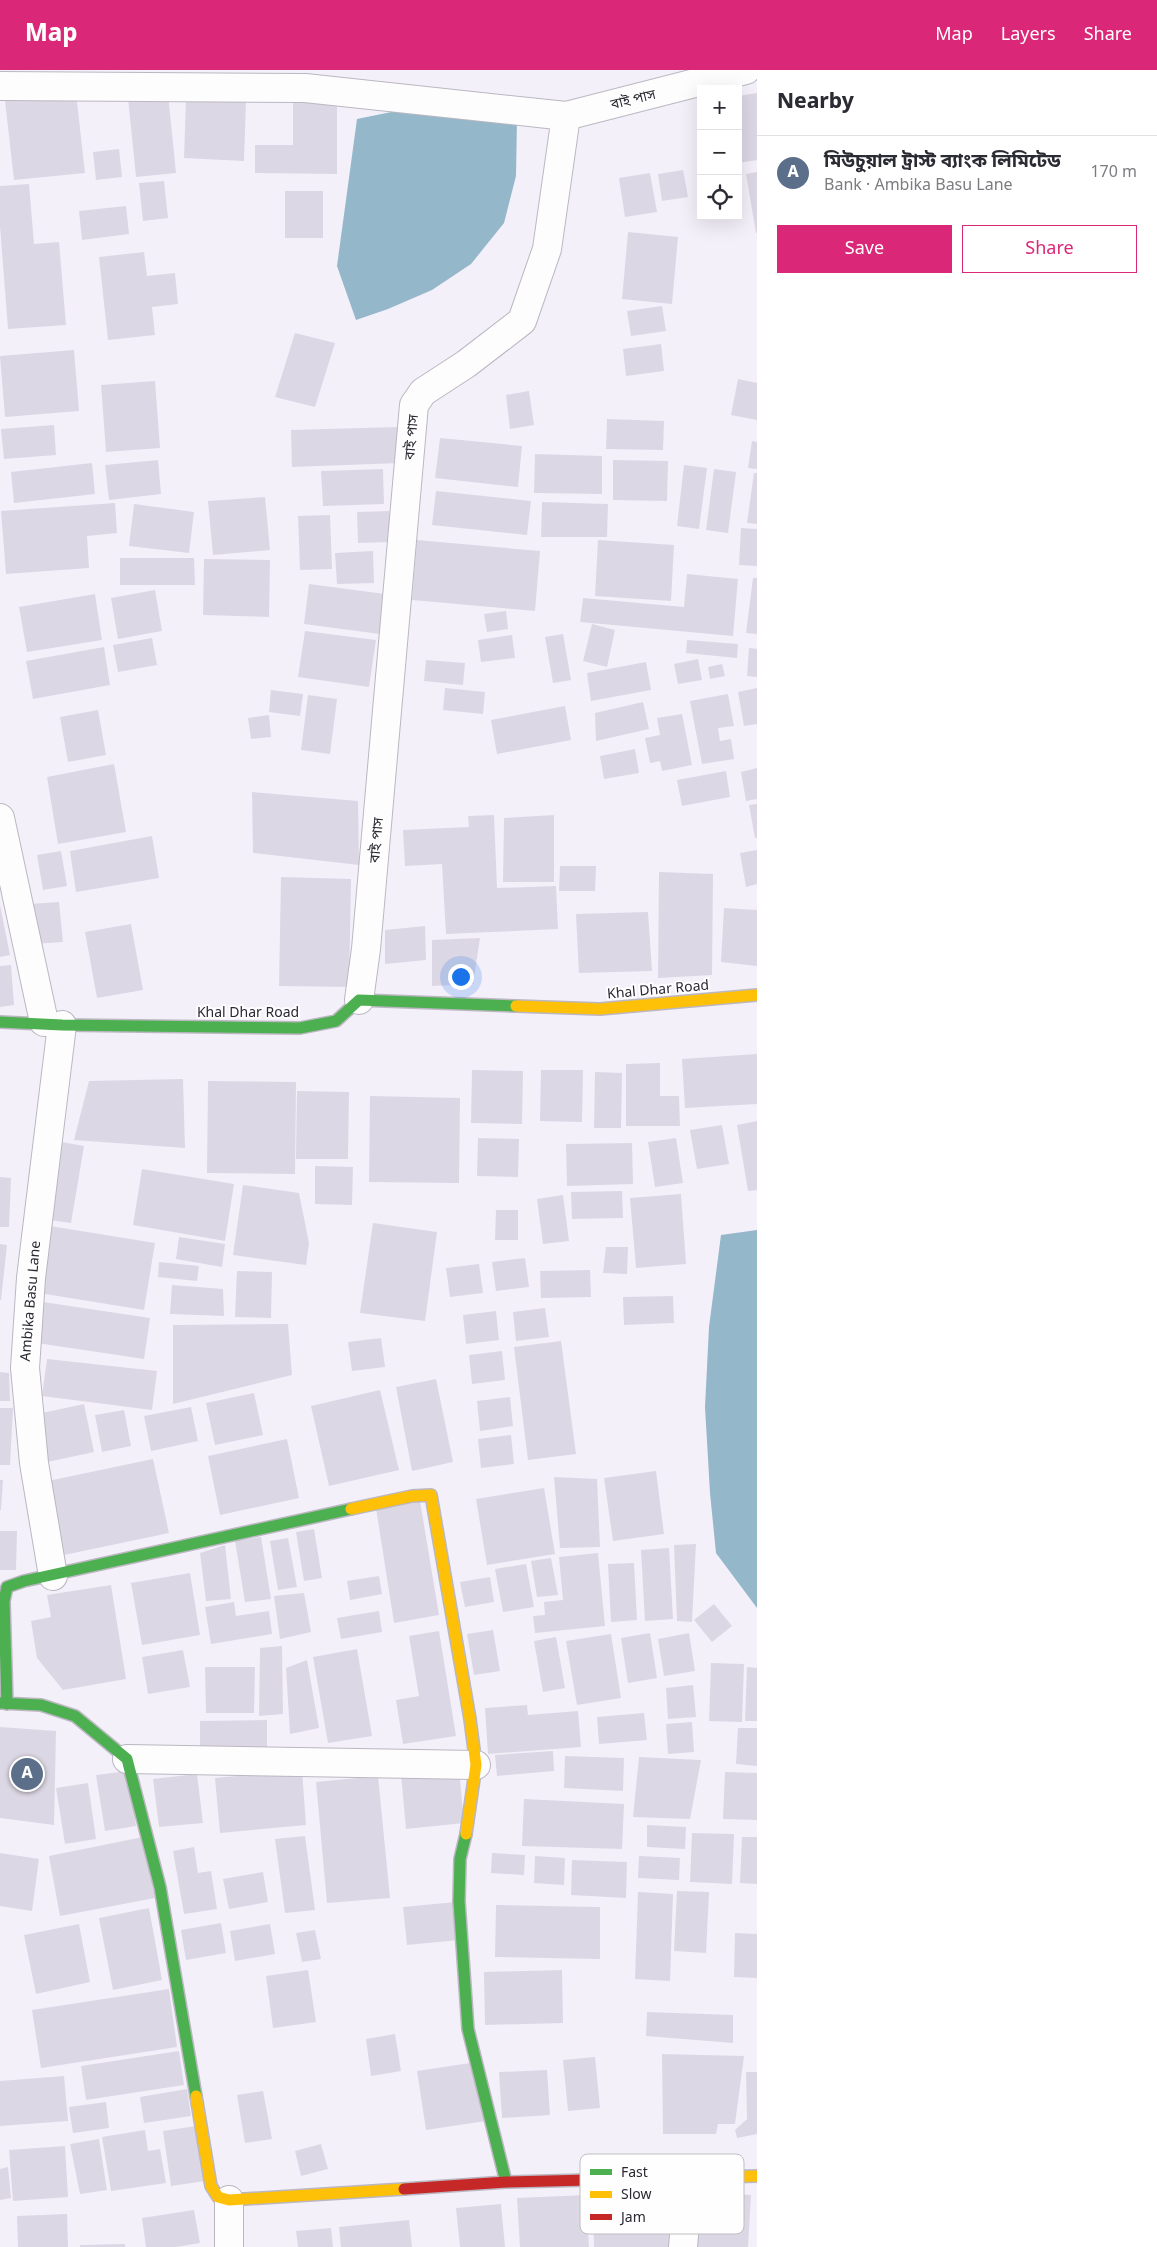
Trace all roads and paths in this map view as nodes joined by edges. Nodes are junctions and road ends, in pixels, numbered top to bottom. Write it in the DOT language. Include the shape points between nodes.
graph roads {
  1 [pos="746,70"];
  2 [pos="0,86"];
  3 [pos="566,116"];
  4 [pos="0,818"];
  5 [pos="757,996"];
  6 [pos="358,1000"];
  7 [pos="0,1022"];
  8 [pos="53,1024"];
  9 [pos="53,1576"];
  10 [pos="3,1704"];
  11 [pos="128,1759"];
  12 [pos="476,1765"];
  13 [pos="744,2176"];
  14 [pos="757,2176"];
  15 [pos="580,2180"];
  16 [pos="506,2182"];
  17 [pos="229,2200"];
  18 [pos="684,2234"];
  19 [pos="229,2247"];
  20 [pos="683,2247"];
  1 -- 3 [label="street, বাই পাস"];
  2 -- 3 [label="street" via="305,88"];
  3 -- 6 [label="street, বাই পাস" via="547,249 522,321 423,392 414,405 366,949"];
  4 -- 8 [label="street, Ambika Basu Lane"];
  5 -- 6 [label="street, Khal Dhar Road" via="600,1008"];
  6 -- 8 [label="street, Khal Dhar Road" via="336,1021 300,1028"];
  7 -- 8 [label="street, Khal Dhar Road"];
  8 -- 9 [label="street, Ambika Basu Lane" via="24,1368 34,1464"];
  9 -- 10 [label="street" via="7,1587 4,1601"];
  9 -- 12 [label="street" via="412,1496 431,1495"];
  10 -- 11 [label="street" via="41,1705 75,1716"];
  11 -- 12 [label="street"];
  11 -- 17 [label="street" via="160,1887 211,2186 218,2197"];
  12 -- 16 [label="street" via="470,1818 460,1859 459,1901 468,2029"];
  13 -- 14 [label="street"];
  15 -- 16 [label="street"];
  16 -- 17 [label="street"];
  17 -- 19 [label="street"];
  18 -- 20 [label="street"];
}
